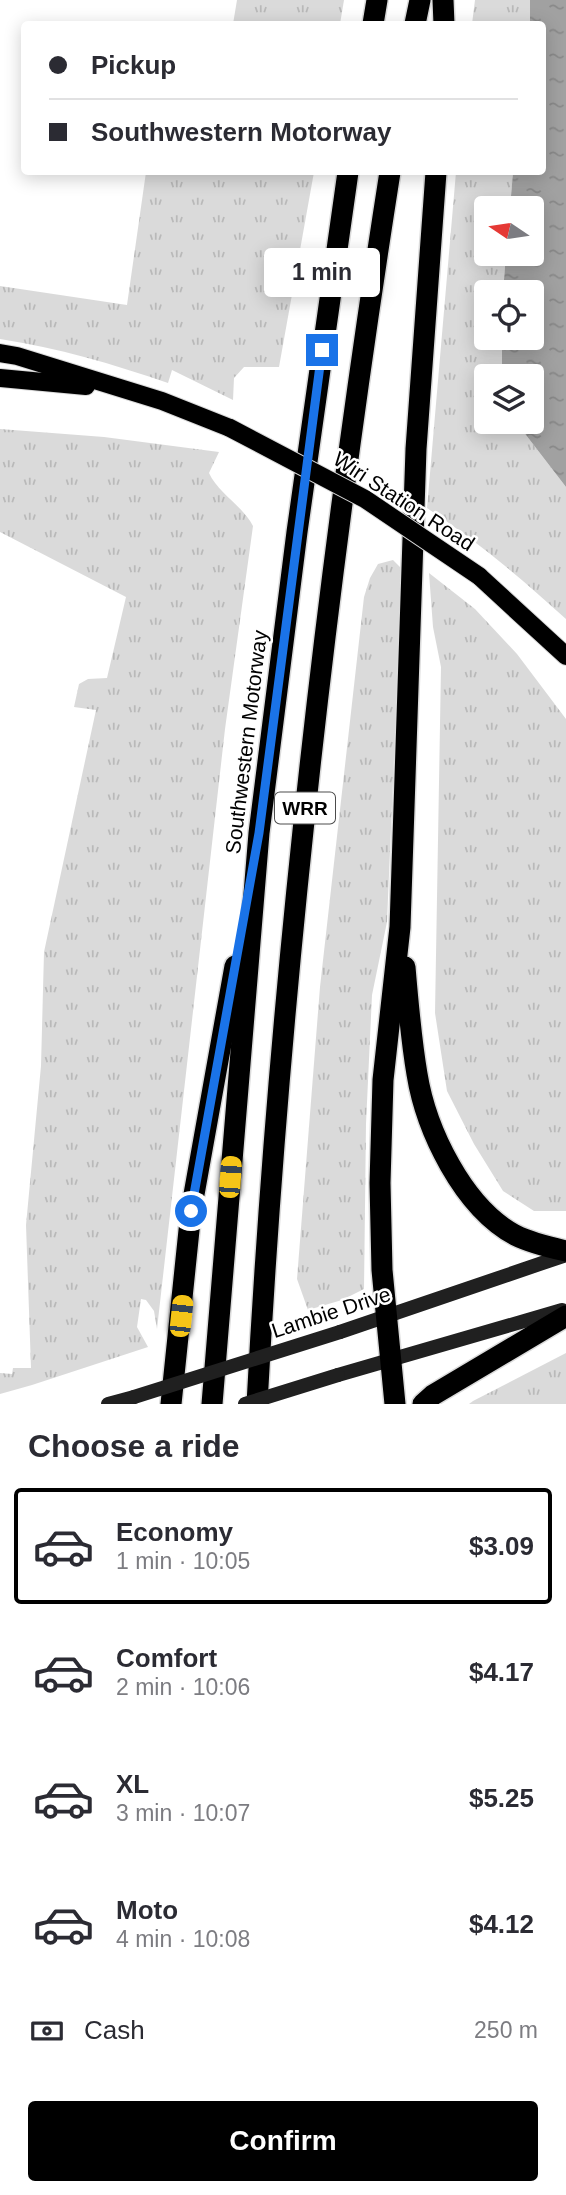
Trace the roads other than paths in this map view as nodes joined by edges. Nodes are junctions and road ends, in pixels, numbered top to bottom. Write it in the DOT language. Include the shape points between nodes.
graph roads {
  1 [pos="377,0"];
  2 [pos="420,0"];
  3 [pos="443,0"];
  4 [pos="374,21"];
  5 [pos="416,21"];
  6 [pos="444,21"];
  7 [pos="348,175"];
  8 [pos="390,175"];
  9 [pos="436,175"];
  10 [pos="0,353"];
  11 [pos="0,378"];
  12 [pos="121,389"];
  13 [pos="565,656"];
  14 [pos="259,833"];
  15 [pos="401,927"];
  16 [pos="566,1253"];
  17 [pos="566,1309"];
  18 [pos="386,1316"];
  19 [pos="566,1316"];
  20 [pos="390,1359"];
  21 [pos="108,1404"];
  22 [pos="171,1404"];
  23 [pos="212,1404"];
  24 [pos="245,1404"];
  25 [pos="257,1404"];
  26 [pos="395,1404"];
  27 [pos="423,1404"];
  1 -- 4 [label="highway"];
  2 -- 5 [label="highway"];
  3 -- 6 [label="highway"];
  7 -- 14 [label="highway, Southwestern Motorway / WRR"];
  8 -- 25 [label="highway, WRR" via="360,359 295,894"];
  9 -- 15 [label="highway" via="416,449"];
  10 -- 12 [label="main road, Wiri Station Road"];
  11 -- 12 [label="main road, Wiri Station Road"];
  12 -- 13 [label="main road, Wiri Station Road, bridge" via="230,428 365,499 479,576"];
  14 -- 22 [label="highway" via="191,1211"];
  14 -- 23 [label="highway, Southwestern Motorway / WRR"];
  15 -- 16 [label="highway" via="417,1077 445,1154 462,1186 488,1216 522,1238"];
  15 -- 18 [label="highway" via="383,1093 380,1183"];
  16 -- 18 [label="main road, Lambie Drive"];
  17 -- 20 [label="main road"];
  18 -- 20 [label="highway"];
  18 -- 21 [label="main road, Lambie Drive, bridge"];
  19 -- 27 [label="highway"];
  20 -- 24 [label="main road, bridge"];
  20 -- 26 [label="highway"];
}
